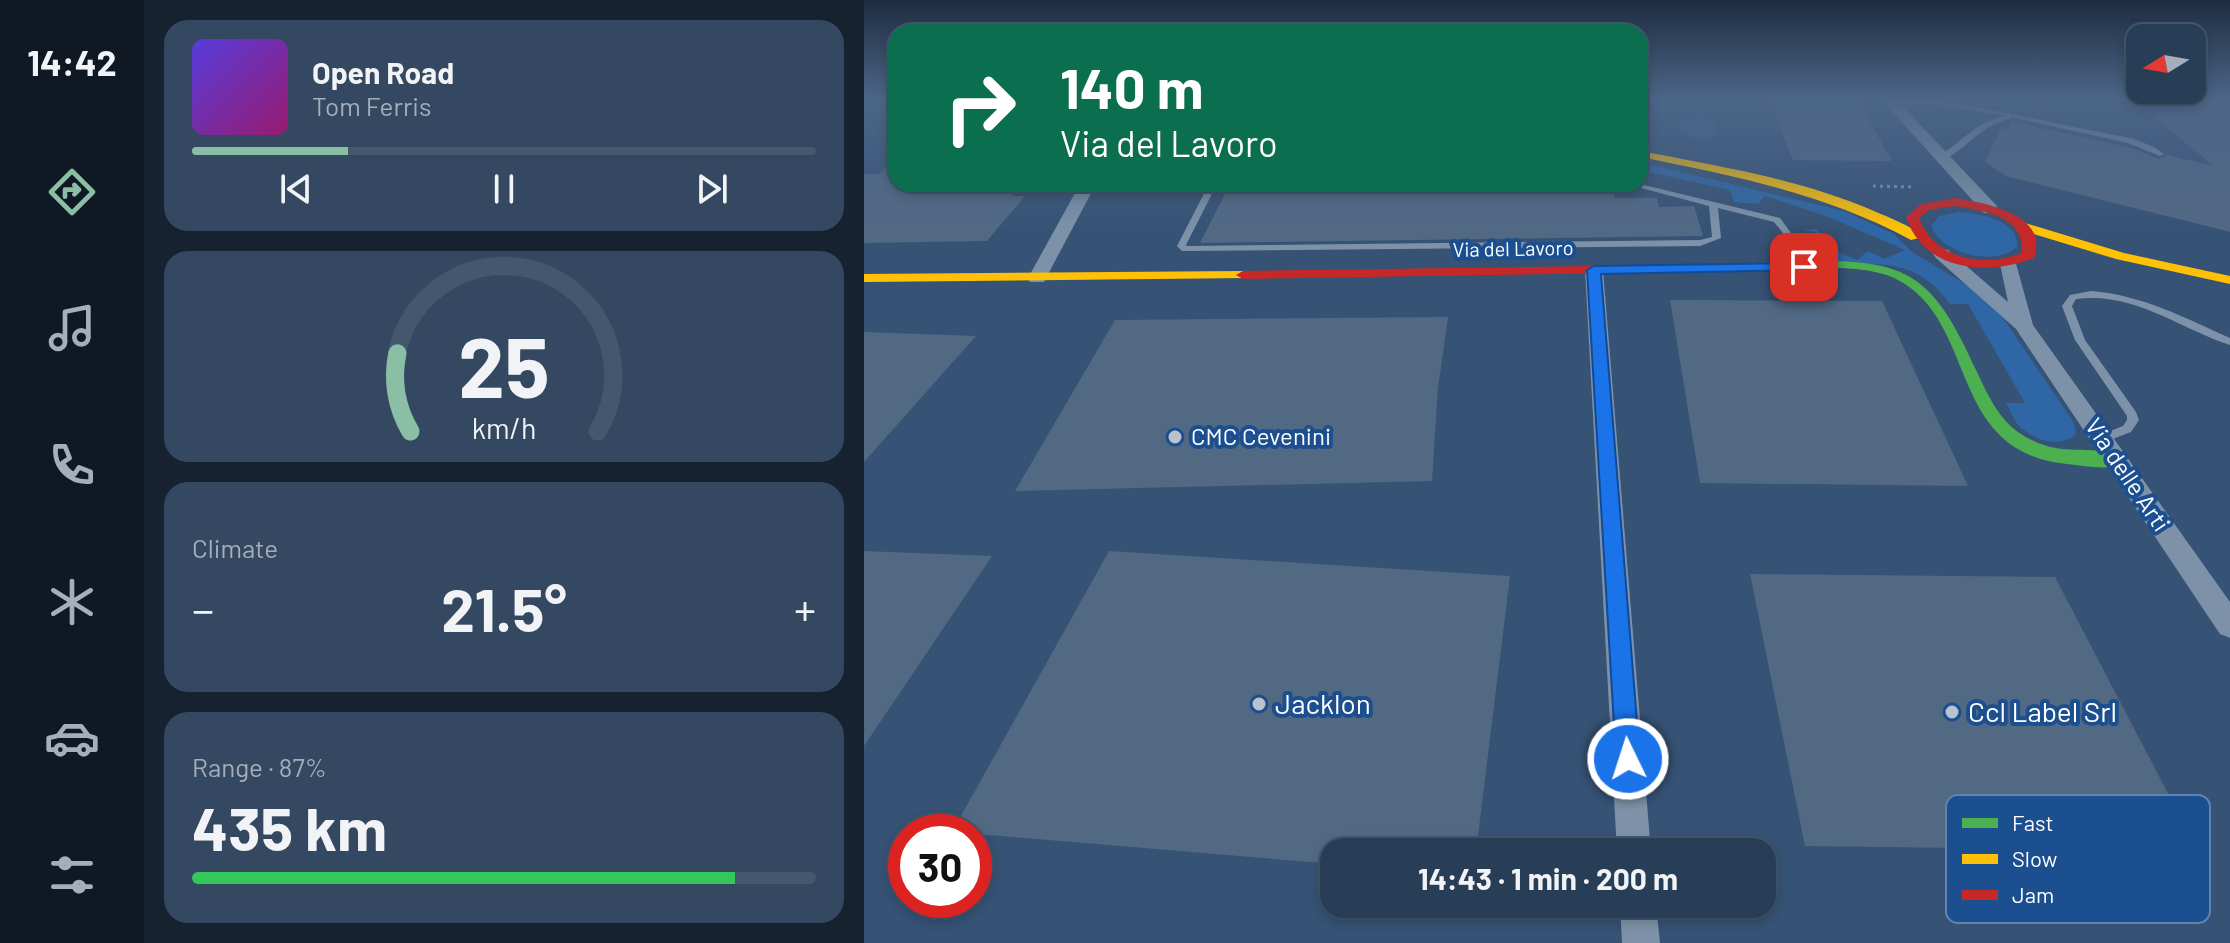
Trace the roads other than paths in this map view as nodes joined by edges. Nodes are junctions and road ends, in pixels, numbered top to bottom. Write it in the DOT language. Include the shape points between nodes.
graph roads {
  1 [pos="1926,142"];
  2 [pos="1966,142"];
  3 [pos="2133,142"];
  4 [pos="2160,154"];
  5 [pos="1648,156"];
  6 [pos="1941,159"];
  7 [pos="1953,172"];
  8 [pos="1746,176"];
  9 [pos="1648,188"];
  10 [pos="1084,192"];
  11 [pos="1209,192"];
  12 [pos="1879,199"];
  13 [pos="1904,202"];
  14 [pos="1713,203"];
  15 [pos="1935,204"];
  16 [pos="1990,209"];
  17 [pos="2022,226"];
  18 [pos="1916,237"];
  19 [pos="1942,254"];
  20 [pos="2121,256"];
  21 [pos="2014,262"];
  22 [pos="1804,267"];
  23 [pos="1594,270"];
  24 [pos="864,278"];
  25 [pos="1037,278"];
  26 [pos="2230,280"];
  27 [pos="2023,325"];
  28 [pos="2230,342"];
  29 [pos="2102,439"];
  30 [pos="2116,460"];
  31 [pos="2230,625"];
  32 [pos="1633,838"];
  33 [pos="1639,918"];
  34 [pos="1641,943"];
  1 -- 6 [label="street"];
  2 -- 6 [label="lane"];
  3 -- 4 [label="lane"];
  5 -- 8 [label="street"];
  6 -- 7 [label="street"];
  7 -- 15 [label="street"];
  7 -- 16 [label="street"];
  8 -- 12 [label="street"];
  8 -- 18 [label="street" via="1855,203"];
  9 -- 14 [label="lane"];
  10 -- 25 [label="street"];
  11 -- 14 [label="lane" via="1181,246 1185,249 1700,243 1717,238"];
  13 -- 15 [label="street"];
  14 -- 22 [label="lane" via="1777,220"];
  15 -- 16 [label="street"];
  15 -- 18 [label="street" via="1911,217"];
  16 -- 17 [label="street"];
  17 -- 20 [label="street"];
  17 -- 21 [label="street" via="2033,246 2029,255"];
  18 -- 19 [label="street"];
  19 -- 21 [label="street" via="1986,265"];
  19 -- 27 [label="street, Via delle Arti"];
  20 -- 21 [label="street"];
  20 -- 26 [label="street"];
  21 -- 27 [label="street, Via delle Arti"];
  22 -- 23 [label="street, Via del Lavoro"];
  22 -- 30 [label="street, Via del Lavoro" via="1883,271 1913,282 1934,304 1989,415 2006,434 2051,455"];
  23 -- 25 [label="street, Via del Lavoro"];
  23 -- 32 [label="street"];
  24 -- 25 [label="street, Via del Lavoro"];
  27 -- 29 [label="street, Via delle Arti"];
  28 -- 29 [label="lane" via="2124,298 2073,297 2067,306 2074,328 2132,415 2127,429"];
  29 -- 30 [label="street, Via delle Arti"];
  30 -- 31 [label="street, Via delle Arti"];
  33 -- 34 [label="street"];
}
